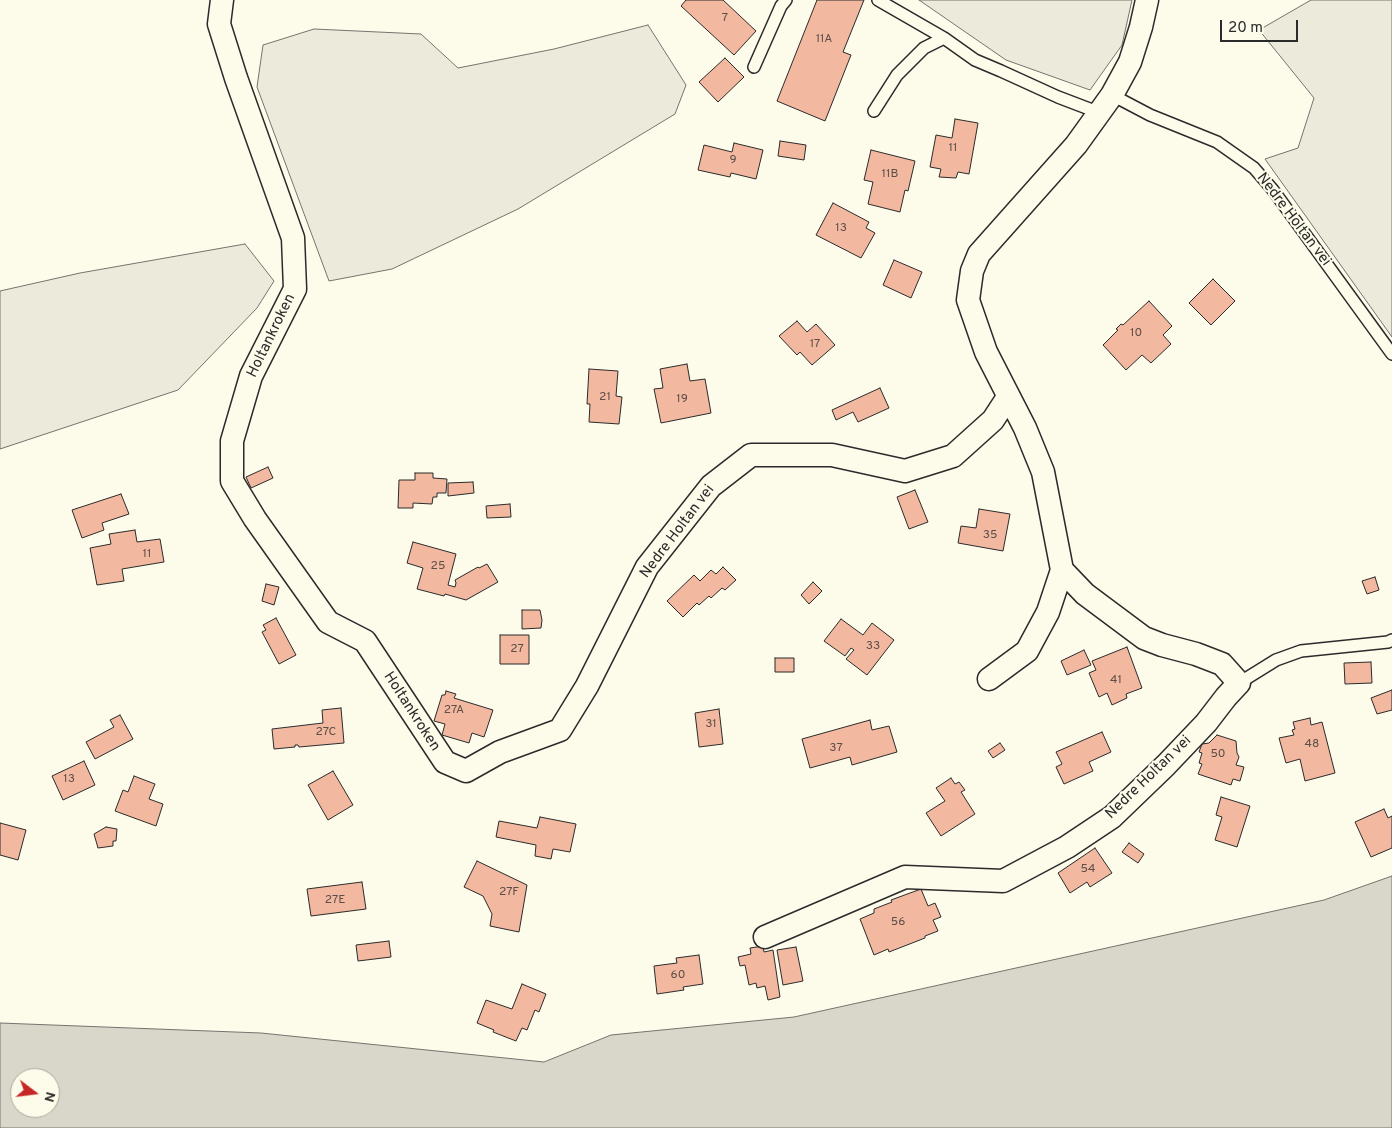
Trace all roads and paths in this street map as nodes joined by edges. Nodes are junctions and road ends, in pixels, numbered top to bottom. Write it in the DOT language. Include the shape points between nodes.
graph roads {
  1 [pos="222,0"];
  2 [pos="786,0"];
  3 [pos="878,0"];
  4 [pos="1147,0"];
  5 [pos="944,38"];
  6 [pos="754,67"];
  7 [pos="1106,104"];
  8 [pos="874,111"];
  9 [pos="1392,354"];
  10 [pos="1008,396"];
  11 [pos="1062,570"];
  12 [pos="1392,640"];
  13 [pos="989,678"];
  14 [pos="1239,683"];
  15 [pos="466,771"];
  16 [pos="764,937"];
  1 -- 15 [label="street, Holtankroken" via="219,24 293,238 295,289 251,376 232,441 232,481 328,622 365,641 445,762"];
  2 -- 6 [label="lane"];
  3 -- 5 [label="lane, Nedre Holtan vei"];
  4 -- 7 [label="street" via="1130,62"];
  5 -- 7 [label="lane, Nedre Holtan vei" via="975,60 1058,98"];
  5 -- 8 [label="lane" via="924,48 896,75"];
  7 -- 9 [label="lane, Nedre Holtan vei" via="1150,114 1217,142 1254,168"];
  7 -- 10 [label="street" via="1076,145 979,254 972,271 968,300 986,352"];
  10 -- 11 [label="street" via="1043,472"];
  10 -- 15 [label="street, Nedre Holtan vei" via="993,420 954,456 905,471 832,455 751,455 711,486 647,567 587,686 560,730 500,752"];
  11 -- 13 [label="street" via="1048,612 1027,651"];
  11 -- 14 [label="street" via="1085,594 1144,638 1222,664"];
  12 -- 14 [label="lane, Nedre Holtan vei" via="1301,651 1276,660"];
  14 -- 16 [label="street, Nedre Holtan vei" via="1206,723 1112,817 1003,881 906,877"];
}
